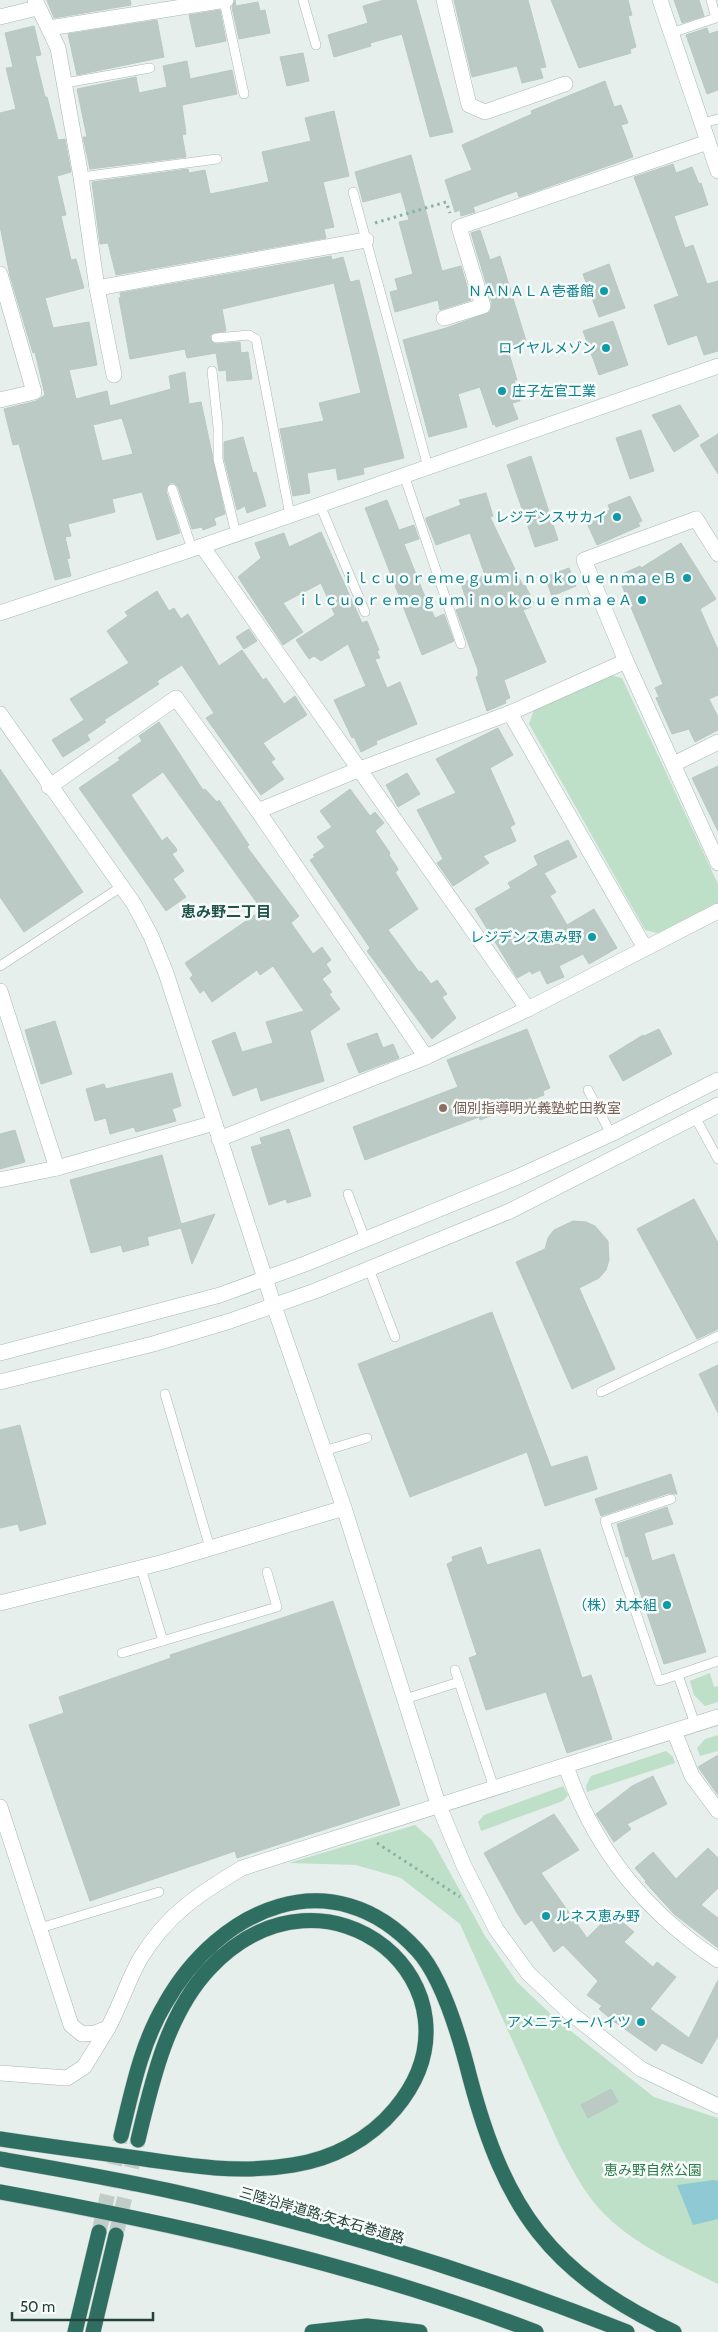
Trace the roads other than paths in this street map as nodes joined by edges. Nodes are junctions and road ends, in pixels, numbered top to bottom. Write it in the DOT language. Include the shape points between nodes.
graph roads {
  1 [pos="303,0"];
  2 [pos="444,0"];
  3 [pos="660,0"];
  4 [pos="711,0"];
  5 [pos="220,1"];
  6 [pos="36,4"];
  7 [pos="0,17"];
  8 [pos="49,28"];
  9 [pos="671,33"];
  10 [pos="316,45"];
  11 [pos="150,68"];
  12 [pos="65,83"];
  13 [pos="565,84"];
  14 [pos="244,94"];
  15 [pos="718,119"];
  16 [pos="702,124"];
  17 [pos="708,142"];
  18 [pos="216,159"];
  19 [pos="718,172"];
  20 [pos="81,177"];
  21 [pos="353,192"];
  22 [pos="364,233"];
  23 [pos="0,274"];
  24 [pos="97,288"];
  25 [pos="2,292"];
  26 [pos="444,318"];
  27 [pos="216,338"];
  28 [pos="718,366"];
  29 [pos="212,371"];
  30 [pos="114,375"];
  31 [pos="0,400"];
  32 [pos="428,467"];
  33 [pos="404,475"];
  34 [pos="172,489"];
  35 [pos="320,504"];
  36 [pos="290,515"];
  37 [pos="236,534"];
  38 [pos="197,547"];
  39 [pos="718,554"];
  40 [pos="365,612"];
  41 [pos="0,613"];
  42 [pos="461,644"];
  43 [pos="626,661"];
  44 [pos="510,713"];
  45 [pos="0,714"];
  46 [pos="718,742"];
  47 [pos="674,764"];
  48 [pos="360,769"];
  49 [pos="49,787"];
  50 [pos="258,811"];
  51 [pos="718,863"];
  52 [pos="121,887"];
  53 [pos="718,911"];
  54 [pos="645,948"];
  55 [pos="0,966"];
  56 [pos="0,991"];
  57 [pos="528,1009"];
  58 [pos="426,1057"];
  59 [pos="718,1080"];
  60 [pos="588,1090"];
  61 [pos="718,1105"];
  62 [pos="695,1117"];
  63 [pos="214,1123"];
  64 [pos="611,1134"];
  65 [pos="219,1138"];
  66 [pos="718,1159"];
  67 [pos="57,1168"];
  68 [pos="0,1180"];
  69 [pos="348,1194"];
  70 [pos="365,1239"];
  71 [pos="368,1269"];
  72 [pos="265,1277"];
  73 [pos="274,1306"];
  74 [pos="395,1336"];
  75 [pos="718,1336"];
  76 [pos="0,1353"];
  77 [pos="0,1382"];
  78 [pos="601,1392"];
  79 [pos="165,1394"];
  80 [pos="366,1438"];
  81 [pos="324,1451"];
  82 [pos="670,1499"];
  83 [pos="344,1508"];
  84 [pos="210,1548"];
  85 [pos="141,1568"];
  86 [pos="267,1572"];
  87 [pos="0,1603"];
  88 [pos="163,1641"];
  89 [pos="122,1653"];
  90 [pos="718,1661"];
  91 [pos="455,1670"];
  92 [pos="678,1675"];
  93 [pos="459,1682"];
  94 [pos="405,1699"];
  95 [pos="718,1717"];
  96 [pos="695,1724"];
  97 [pos="674,1730"];
  98 [pos="566,1766"];
  99 [pos="494,1788"];
  100 [pos="438,1804"];
  101 [pos="0,1807"];
  102 [pos="718,1811"];
  103 [pos="159,1892"];
  104 [pos="40,1928"];
  105 [pos="718,1960"];
  106 [pos="108,2028"];
  107 [pos="0,2073"];
  108 [pos="718,2106"];
  109 [pos="121,2136"];
  110 [pos="0,2139"];
  111 [pos="138,2140"];
  112 [pos="0,2159"];
  113 [pos="0,2192"];
  114 [pos="99,2232"];
  115 [pos="116,2235"];
  116 [pos="75,2332"];
  117 [pos="93,2332"];
  118 [pos="312,2332"];
  119 [pos="420,2332"];
  120 [pos="536,2332"];
  121 [pos="626,2332"];
  122 [pos="674,2332"];
  1 -- 10 [label="lane"];
  2 -- 13 [label="street" via="468,105 485,112"];
  3 -- 9 [label="street"];
  4 -- 9 [label="lane" via="716,18"];
  5 -- 8 [label="street"];
  5 -- 14 [label="lane"];
  6 -- 7 [label="street"];
  6 -- 8 [label="street"];
  8 -- 12 [label="street" via="58,48"];
  9 -- 16 [label="street"];
  11 -- 12 [label="lane"];
  12 -- 20 [label="street"];
  15 -- 16 [label="lane"];
  16 -- 17 [label="street"];
  17 -- 19 [label="street"];
  17 -- 26 [label="street" via="458,227 483,306"];
  18 -- 20 [label="lane"];
  20 -- 24 [label="street"];
  21 -- 22 [label="lane"];
  22 -- 24 [label="street"];
  22 -- 32 [label="lane"];
  23 -- 25 [label="street"];
  24 -- 30 [label="street"];
  25 -- 31 [label="street" via="34,392"];
  27 -- 36 [label="lane" via="249,335 256,339"];
  28 -- 32 [label="street"];
  29 -- 37 [label="lane" via="218,459"];
  32 -- 33 [label="street"];
  33 -- 35 [label="street"];
  33 -- 42 [label="lane"];
  34 -- 38 [label="lane"];
  35 -- 36 [label="street"];
  35 -- 40 [label="lane"];
  36 -- 37 [label="street"];
  37 -- 38 [label="street"];
  38 -- 41 [label="street"];
  38 -- 48 [label="street"];
  39 -- 43 [label="street" via="696,519 584,560"];
  43 -- 44 [label="street"];
  43 -- 47 [label="street"];
  44 -- 48 [label="street"];
  44 -- 54 [label="street"];
  45 -- 49 [label="street"];
  46 -- 47 [label="street"];
  47 -- 51 [label="street"];
  48 -- 50 [label="street"];
  48 -- 57 [label="street"];
  49 -- 50 [label="street" via="176,698"];
  49 -- 52 [label="street"];
  50 -- 58 [label="street"];
  52 -- 55 [label="lane"];
  52 -- 63 [label="street" via="151,936 162,963"];
  53 -- 54 [label="street"];
  54 -- 57 [label="street"];
  56 -- 67 [label="street"];
  57 -- 58 [label="street"];
  58 -- 65 [label="street"];
  59 -- 64 [label="street"];
  60 -- 64 [label="lane"];
  61 -- 62 [label="street"];
  62 -- 66 [label="lane"];
  62 -- 71 [label="street" via="510,1211"];
  63 -- 65 [label="street"];
  63 -- 67 [label="street"];
  64 -- 70 [label="street" via="515,1178"];
  65 -- 72 [label="street"];
  67 -- 68 [label="street"];
  69 -- 70 [label="lane"];
  70 -- 72 [label="street"];
  71 -- 73 [label="street"];
  71 -- 74 [label="lane"];
  72 -- 73 [label="street"];
  72 -- 76 [label="street" via="220,1295"];
  73 -- 77 [label="street" via="153,1344"];
  73 -- 81 [label="street"];
  75 -- 78 [label="lane"];
  79 -- 84 [label="lane"];
  80 -- 81 [label="lane"];
  81 -- 83 [label="street"];
  82 -- 92 [label="lane" via="605,1521 659,1681"];
  83 -- 84 [label="street"];
  83 -- 94 [label="street"];
  84 -- 85 [label="street"];
  85 -- 87 [label="street"];
  85 -- 88 [label="lane"];
  86 -- 88 [label="lane" via="277,1607"];
  88 -- 89 [label="lane"];
  90 -- 92 [label="lane"];
  91 -- 93 [label="lane"];
  92 -- 96 [label="lane"];
  93 -- 94 [label="lane"];
  93 -- 99 [label="lane"];
  94 -- 100 [label="street"];
  95 -- 96 [label="street"];
  96 -- 97 [label="street"];
  97 -- 98 [label="street"];
  97 -- 102 [label="street" via="692,1776"];
  98 -- 99 [label="street"];
  98 -- 105 [label="street" via="598,1838 630,1884 665,1920"];
  99 -- 100 [label="street"];
  100 -- 106 [label="street" via="242,1868 202,1892 168,1920 145,1952"];
  100 -- 108 [label="street" via="464,1866 496,1929 528,1974 569,2012 641,2069"];
  101 -- 104 [label="street"];
  103 -- 104 [label="lane"];
  104 -- 106 [label="street" via="71,2025 82,2034"];
  106 -- 107 [label="street" via="84,2067 67,2078"];
  109 -- 122 [label="highway" via="140,2061 151,2033 164,2004 202,1952 223,1934 263,1910 308,1901 356,1908 379,1918 399,1934 418,1951 433,1974 456,2030 489,2141 515,2200 535,2229 578,2274 603,2294"];
  110 -- 111 [label="highway" via="230,2170 295,2165 340,2151 387,2119 416,2078 425,2033 424,2013 410,1976 396,1956 378,1940 355,1927 332,1921 288,1922 250,1937 208,1970 177,2018 152,2080"];
  112 -- 121 [label="highway, 三陸沿岸道路;矢本石巻道路" via="193,2196 330,2232 447,2268"];
  113 -- 120 [label="highway" via="185,2229 316,2262"];
  114 -- 116 [label="highway"];
  115 -- 117 [label="highway"];
  118 -- 119 [label="highway" via="367,2326"];
}
